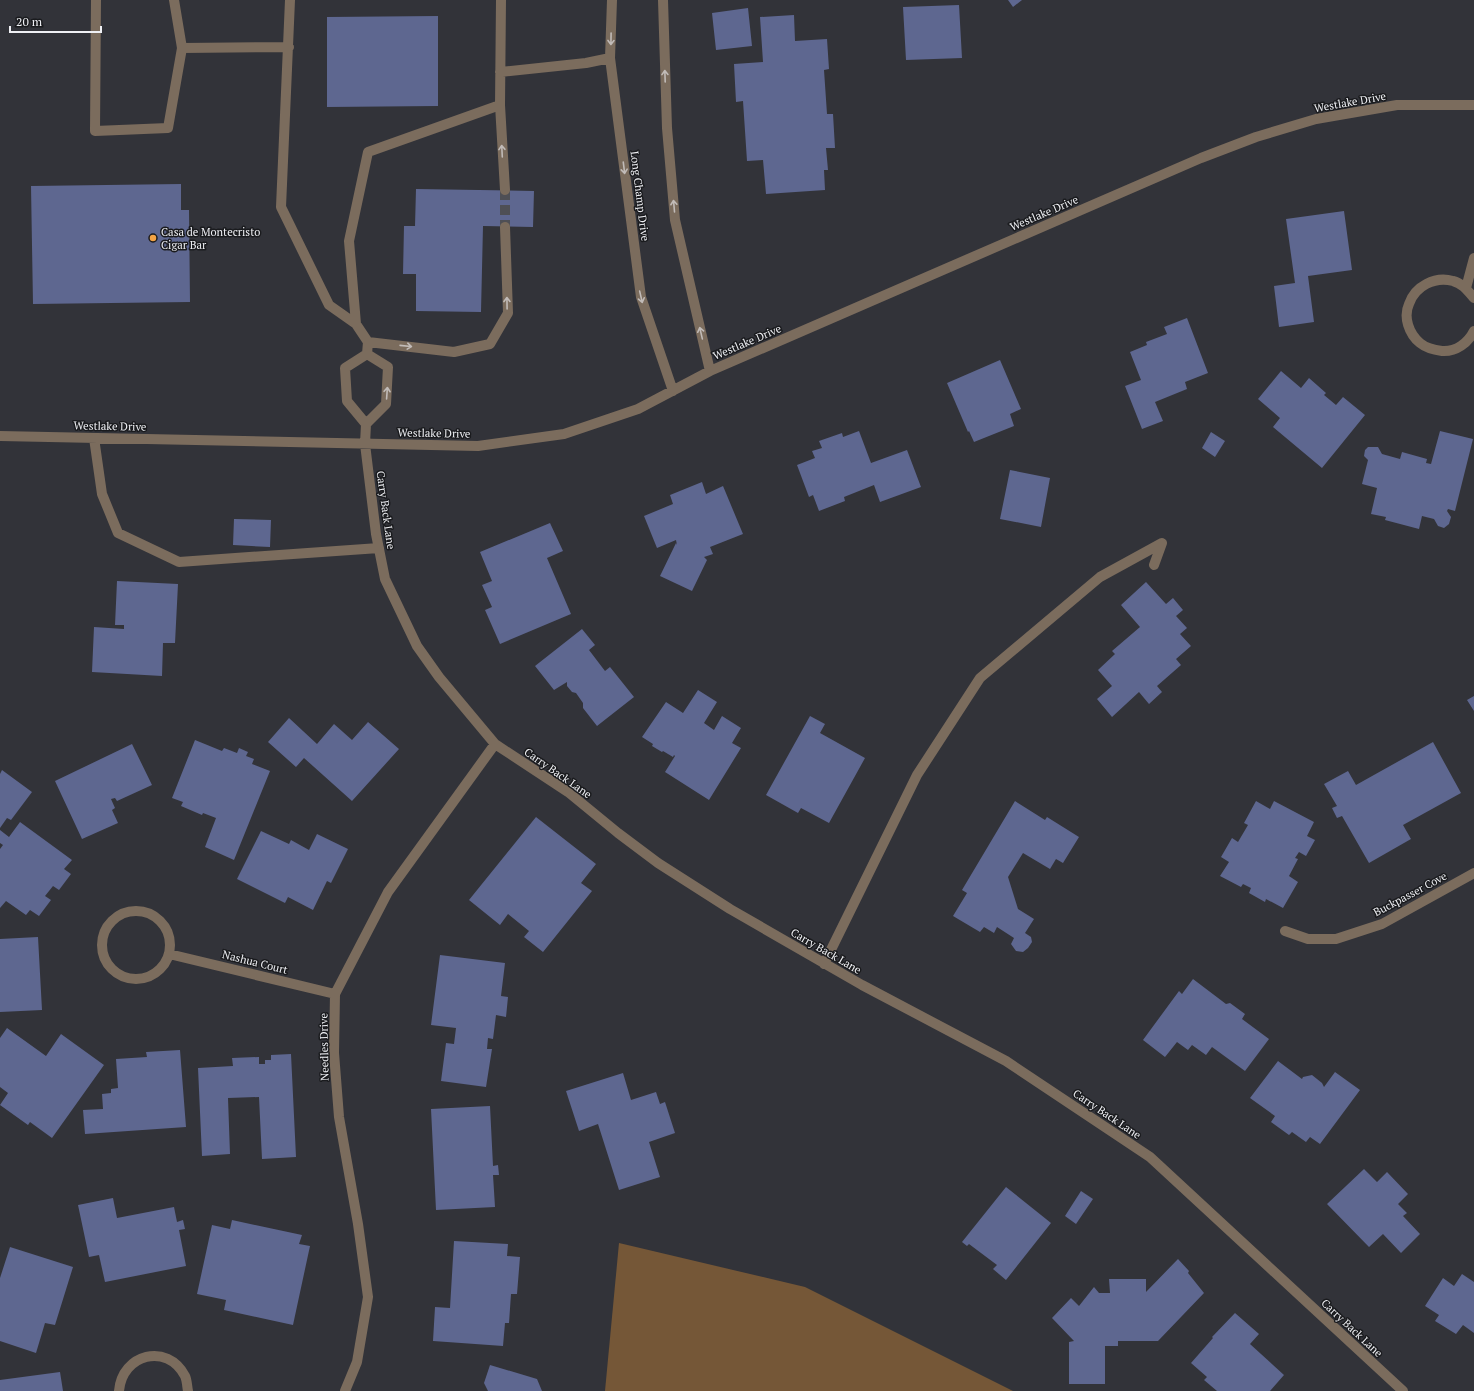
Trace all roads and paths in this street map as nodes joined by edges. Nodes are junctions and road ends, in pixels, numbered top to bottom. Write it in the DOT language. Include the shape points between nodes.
graph roads {
  1 [pos="96,0"];
  2 [pos="174,0"];
  3 [pos="290,0"];
  4 [pos="501,0"];
  5 [pos="612,0"];
  6 [pos="663,0"];
  7 [pos="289,47"];
  8 [pos="182,48"];
  9 [pos="610,58"];
  10 [pos="500,72"];
  11 [pos="500,104"];
  12 [pos="1474,105"];
  13 [pos="505,190"];
  14 [pos="505,227"];
  15 [pos="1474,258"];
  16 [pos="1466,288"];
  17 [pos="1474,298"];
  18 [pos="356,324"];
  19 [pos="1474,331"];
  20 [pos="368,342"];
  21 [pos="367,354"];
  22 [pos="710,371"];
  23 [pos="673,391"];
  24 [pos="366,424"];
  25 [pos="0,436"];
  26 [pos="94,438"];
  27 [pos="365,444"];
  28 [pos="379,548"];
  29 [pos="1154,565"];
  30 [pos="495,744"];
  31 [pos="1474,873"];
  32 [pos="1285,931"];
  33 [pos="169,954"];
  34 [pos="824,964"];
  35 [pos="335,994"];
  36 [pos="119,1391"];
  37 [pos="188,1391"];
  38 [pos="345,1391"];
  39 [pos="1403,1391"];
  1 -- 8 [label="street" via="95,130 168,128"];
  2 -- 8 [label="street"];
  3 -- 7 [label="street"];
  4 -- 10 [label="street"];
  5 -- 9 [label="street, Long Champ Drive, one-way"];
  22 -- 6 [label="street, one-way" via="676,220 667,128"];
  7 -- 8 [label="street"];
  7 -- 18 [label="street" via="281,207 329,305"];
  9 -- 10 [label="street"];
  9 -- 23 [label="street, Long Champ Drive, one-way" via="640,297"];
  10 -- 11 [label="street"];
  13 -- 11 [label="street, one-way"];
  11 -- 18 [label="street" via="368,152 349,242"];
  12 -- 22 [label="street, Westlake Drive" via="1398,105 1316,119 1256,137 1201,158"];
  20 -- 14 [label="street, one-way" via="454,352 490,344 508,313"];
  15 -- 16 [label="street"];
  16 -- 17 [label="street"];
  16 -- 19 [label="street" via="1454,281 1440,279 1426,284 1415,292 1408,304 1407,318 1411,332 1420,343 1432,350 1446,351 1459,347 1470,339"];
  18 -- 20 [label="street"];
  20 -- 21 [label="street"];
  21 -- 24 [label="street" via="345,368 347,401"];
  24 -- 21 [label="street, one-way" via="386,404 388,367"];
  22 -- 23 [label="street, Westlake Drive"];
  23 -- 27 [label="street, Westlake Drive" via="638,409 564,434 478,446"];
  24 -- 27 [label="street, Carry Back Lane"];
  25 -- 26 [label="street, Westlake Drive"];
  26 -- 27 [label="street, Westlake Drive"];
  26 -- 28 [label="street" via="102,494 118,533 179,562"];
  27 -- 28 [label="street, Carry Back Lane"];
  28 -- 30 [label="street, Carry Back Lane" via="385,579 417,646 439,678"];
  29 -- 34 [label="street" via="1162,543 1100,577 980,678 917,775"];
  30 -- 34 [label="street, Carry Back Lane" via="568,792 618,834 658,862 730,909"];
  30 -- 35 [label="street, Needles Drive" via="388,892"];
  31 -- 32 [label="street, Buckpasser Cove" via="1382,924 1336,939 1308,938"];
  33 -- 33 [label="street" via="170,940 166,927 156,917 144,912 130,911 118,916 108,925 102,937 101,950 106,964 115,973 127,979 141,980 154,975 164,966"];
  33 -- 35 [label="street, Nashua Court"];
  34 -- 39 [label="street, Carry Back Lane" via="1006,1061 1150,1158"];
  35 -- 38 [label="street, Needles Drive" via="334,1053 339,1117 368,1297 357,1362"];
  36 -- 37 [label="street" via="122,1376 129,1365 141,1358 155,1355 168,1358 179,1366 186,1377"];
}
